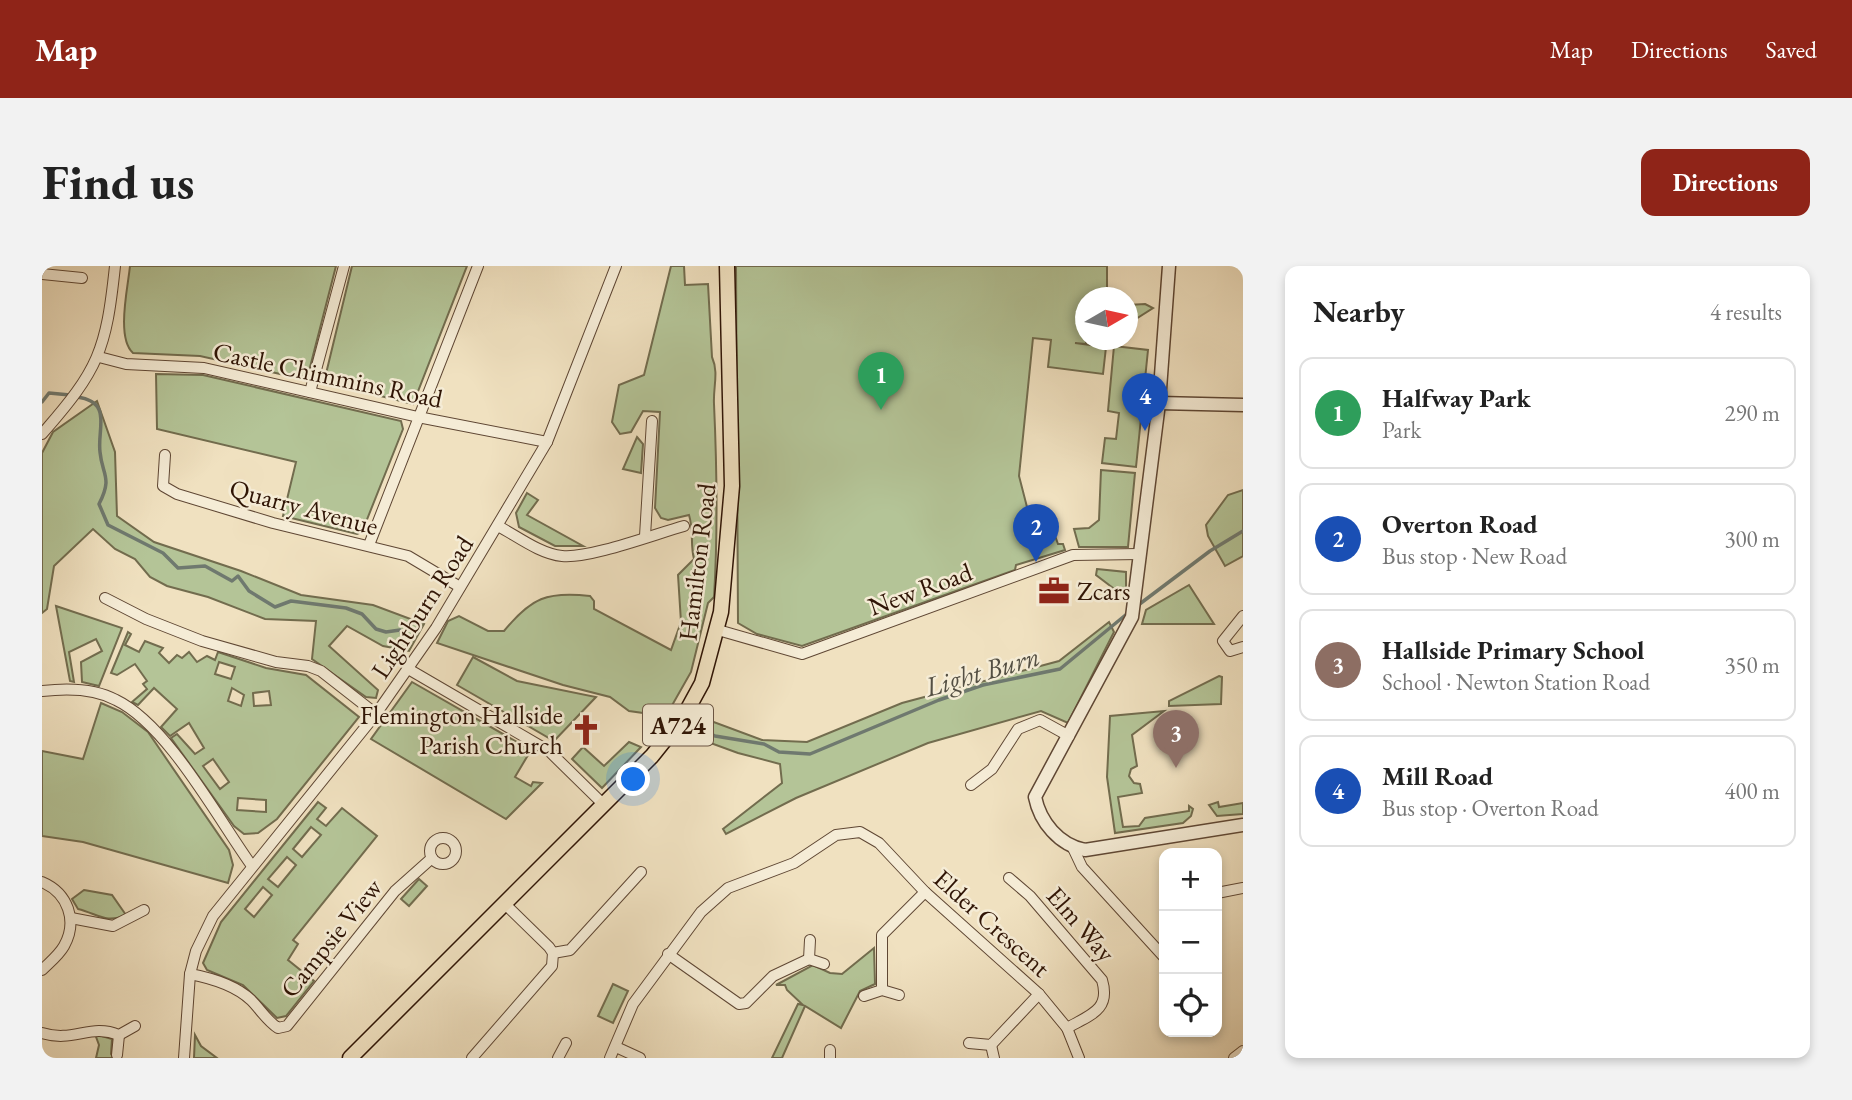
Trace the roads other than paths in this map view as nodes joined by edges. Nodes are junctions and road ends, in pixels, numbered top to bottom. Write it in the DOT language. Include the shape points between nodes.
graph roads {
  1 [pos="115,266"];
  2 [pos="344,266"];
  3 [pos="478,266"];
  4 [pos="616,266"];
  5 [pos="727,266"];
  6 [pos="1169,266"];
  7 [pos="42,274"];
  8 [pos="82,278"];
  9 [pos="99,357"];
  10 [pos="310,392"];
  11 [pos="1159,403"];
  12 [pos="1243,405"];
  13 [pos="418,417"];
  14 [pos="652,421"];
  15 [pos="42,434"];
  16 [pos="547,442"];
  17 [pos="165,455"];
  18 [pos="498,526"];
  19 [pos="684,526"];
  20 [pos="645,536"];
  21 [pos="369,545"];
  22 [pos="1139,554"];
  23 [pos="460,587"];
  24 [pos="105,598"];
  25 [pos="1241,618"];
  26 [pos="718,630"];
  27 [pos="1243,631"];
  28 [pos="1243,647"];
  29 [pos="410,670"];
  30 [pos="42,691"];
  31 [pos="376,714"];
  32 [pos="1069,736"];
  33 [pos="971,785"];
  34 [pos="603,804"];
  35 [pos="1243,825"];
  36 [pos="1073,848"];
  37 [pos="432,858"];
  38 [pos="252,866"];
  39 [pos="641,872"];
  40 [pos="1009,878"];
  41 [pos="42,882"];
  42 [pos="1243,888"];
  43 [pos="925,892"];
  44 [pos="1222,892"];
  45 [pos="505,904"];
  46 [pos="144,910"];
  47 [pos="71,918"];
  48 [pos="810,940"];
  49 [pos="1159,952"];
  50 [pos="553,954"];
  51 [pos="668,954"];
  52 [pos="809,959"];
  53 [pos="824,964"];
  54 [pos="42,970"];
  55 [pos="190,974"];
  56 [pos="883,990"];
  57 [pos="1039,994"];
  58 [pos="899,995"];
  59 [pos="864,996"];
  60 [pos="135,1026"];
  61 [pos="1067,1028"];
  62 [pos="42,1034"];
  63 [pos="119,1035"];
  64 [pos="566,1043"];
  65 [pos="969,1043"];
  66 [pos="991,1045"];
  67 [pos="616,1047"];
  68 [pos="1243,1051"];
  69 [pos="117,1055"];
  70 [pos="184,1058"];
  71 [pos="350,1058"];
  72 [pos="472,1058"];
  73 [pos="558,1058"];
  74 [pos="610,1058"];
  75 [pos="640,1058"];
  76 [pos="994,1058"];
  77 [pos="1079,1058"];
  78 [pos="1234,1058"];
  1 -- 9 [label="street" via="109,326"];
  2 -- 10 [label="street"];
  3 -- 13 [label="street"];
  4 -- 16 [label="street, Lightburn Road"];
  5 -- 26 [label="main road, Hamilton Road / A724" via="732,486"];
  6 -- 11 [label="street"];
  7 -- 8 [label="street"];
  9 -- 10 [label="street, Castle Chimmins Road" via="126,364 204,368"];
  9 -- 15 [label="street" via="78,393"];
  10 -- 13 [label="street, Castle Chimmins Road"];
  11 -- 12 [label="street"];
  11 -- 22 [label="street"];
  13 -- 16 [label="street, Castle Chimmins Road"];
  13 -- 21 [label="street"];
  14 -- 20 [label="street"];
  16 -- 18 [label="street, Lightburn Road"];
  17 -- 21 [label="street, Quarry Avenue" via="163,486 177,494"];
  18 -- 20 [label="street" via="562,556"];
  18 -- 23 [label="street, Lightburn Road"];
  19 -- 20 [label="street"];
  21 -- 23 [label="street, Quarry Avenue" via="408,556"];
  22 -- 26 [label="street, New Road" via="1073,555 802,654"];
  22 -- 32 [label="street" via="1132,617"];
  23 -- 29 [label="street, Lightburn Road"];
  24 -- 31 [label="street" via="202,641 321,671"];
  25 -- 27 [label="street"];
  25 -- 28 [label="street" via="1223,641 1230,651"];
  26 -- 34 [label="main road, Hamilton Road / A724" via="702,683 684,716"];
  29 -- 31 [label="street, Lightburn Road"];
  29 -- 34 [label="street" via="549,751"];
  30 -- 38 [label="street" via="90,691 133,710 160,736"];
  31 -- 38 [label="street, Lightburn Road"];
  32 -- 33 [label="street" via="1040,720 1018,729 992,769"];
  32 -- 36 [label="street" via="1035,797 1049,828"];
  34 -- 45 [label="main road, Hamilton Road / A724"];
  35 -- 36 [label="street" via="1102,848"];
  36 -- 49 [label="street" via="1082,867"];
  37 -- 55 [label="street, Campsie View" via="395,891 287,1026 271,1024 250,999 232,988"];
  38 -- 55 [label="street, Lightburn Road" via="213,916"];
  39 -- 50 [label="street" via="570,950"];
  40 -- 61 [label="street, Elm Way" via="1102,980 1106,994 1102,1006"];
  41 -- 47 [label="street" via="63,896"];
  42 -- 44 [label="street"];
  43 -- 51 [label="street, Elder Crescent" via="879,843 860,832 835,835 794,863 728,888 701,912"];
  43 -- 56 [label="street" via="883,936"];
  43 -- 57 [label="street, Elder Crescent"];
  45 -- 50 [label="street"];
  45 -- 71 [label="main road, Hamilton Road / A724"];
  46 -- 47 [label="street" via="113,926"];
  47 -- 54 [label="street" via="65,944"];
  48 -- 52 [label="street"];
  50 -- 72 [label="street" via="552,966"];
  51 -- 52 [label="street" via="739,1004 746,1003 773,976"];
  51 -- 67 [label="street" via="632,1004"];
  52 -- 53 [label="street"];
  55 -- 70 [label="street, Lightburn Road"];
  56 -- 58 [label="street"];
  56 -- 59 [label="street"];
  57 -- 61 [label="street, Elder Crescent"];
  57 -- 66 [label="street"];
  60 -- 63 [label="street"];
  61 -- 77 [label="street, Elder Crescent"];
  62 -- 63 [label="street" via="64,1038 93,1030"];
  63 -- 69 [label="street"];
  64 -- 73 [label="street"];
  65 -- 66 [label="street"];
  66 -- 76 [label="street"];
  67 -- 74 [label="street"];
  67 -- 75 [label="street"];
  68 -- 78 [label="street"];
}
